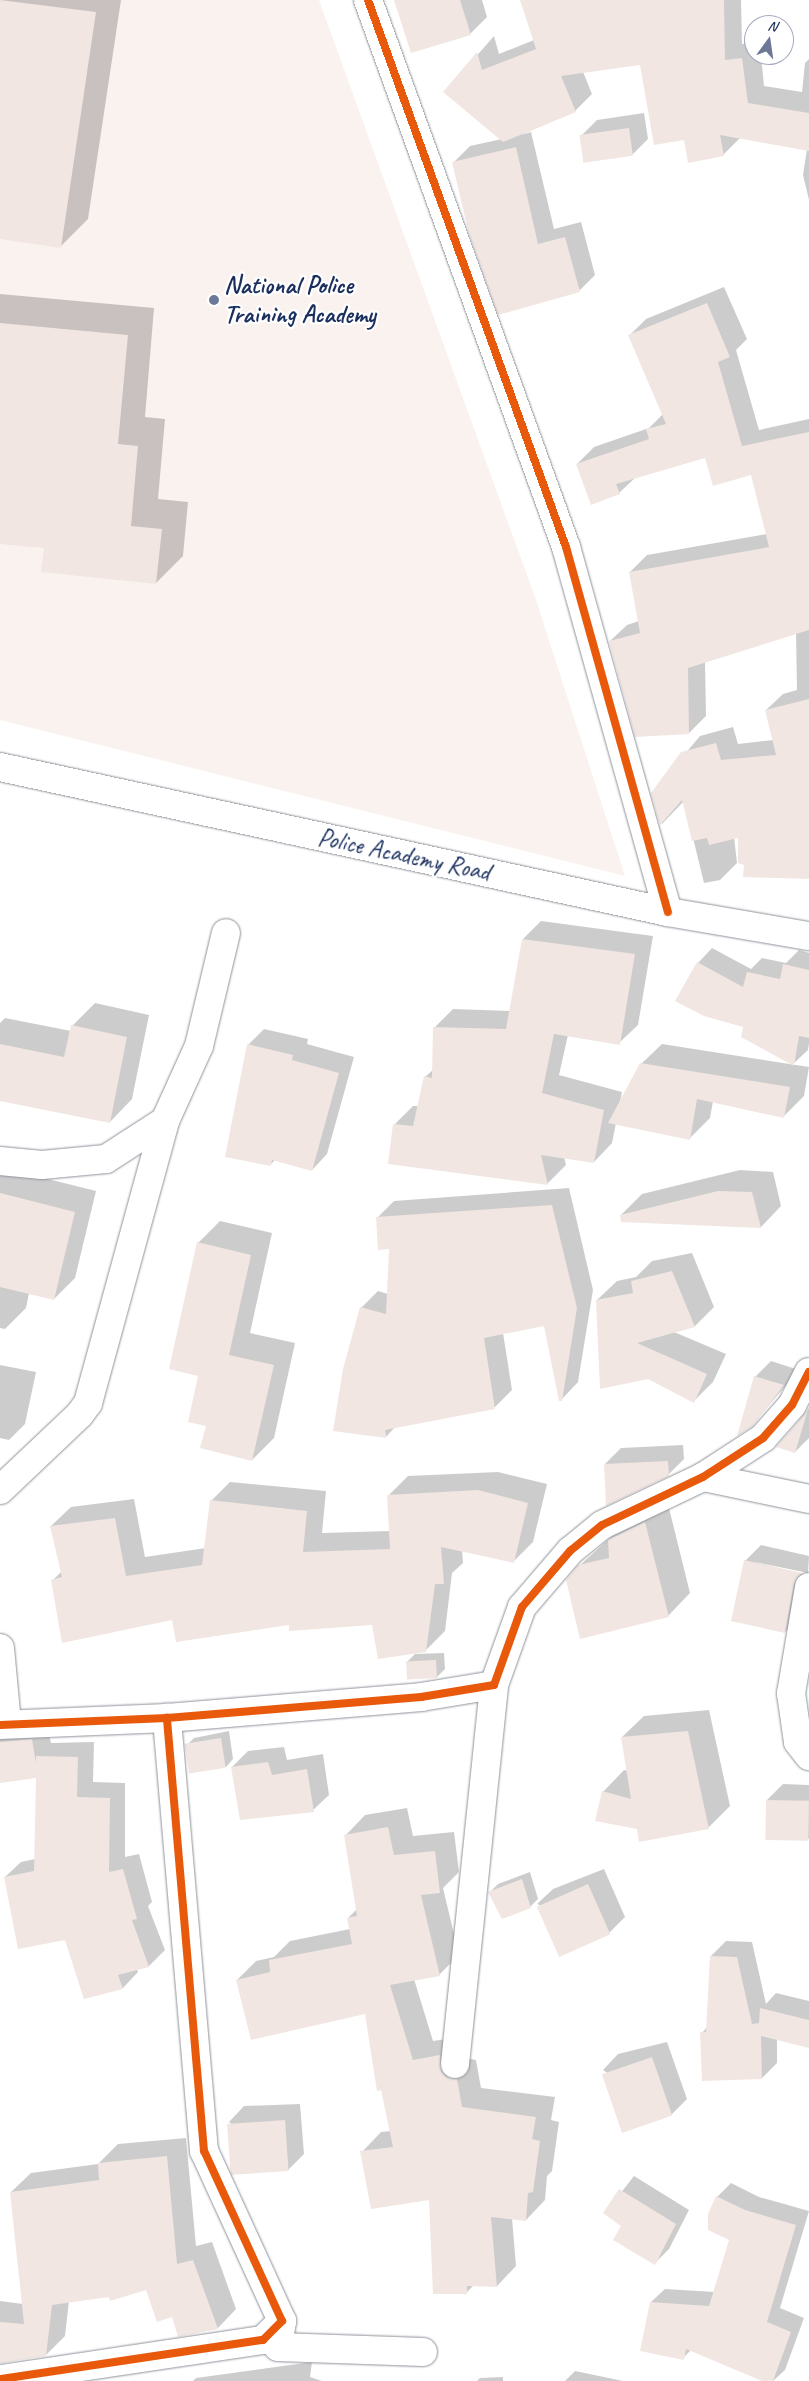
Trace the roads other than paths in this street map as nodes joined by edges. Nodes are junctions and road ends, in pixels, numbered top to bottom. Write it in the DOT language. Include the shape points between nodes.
graph roads {
  1 [pos="368,0"];
  2 [pos="0,767"];
  3 [pos="668,912"];
  4 [pos="226,933"];
  5 [pos="809,936"];
  6 [pos="165,1121"];
  7 [pos="0,1161"];
  8 [pos="809,1372"];
  9 [pos="704,1477"];
  10 [pos="0,1490"];
  11 [pos="809,1499"];
  12 [pos="809,1587"];
  13 [pos="0,1648"];
  14 [pos="494,1685"];
  15 [pos="167,1718"];
  16 [pos="4,1724"];
  17 [pos="809,1756"];
  18 [pos="455,2064"];
  19 [pos="282,2321"];
  20 [pos="423,2352"];
  21 [pos="1,2379"];
  1 -- 3 [label="street" via="566,547"];
  2 -- 3 [label="street, Police Academy Road"];
  3 -- 5 [label="street, Police Academy Road"];
  4 -- 6 [label="street" via="200,1046"];
  6 -- 7 [label="street" via="106,1159 42,1165"];
  6 -- 10 [label="street" via="88,1403"];
  8 -- 9 [label="street" via="792,1405 764,1438"];
  9 -- 11 [label="street"];
  9 -- 14 [label="street" via="602,1524 570,1551 522,1606"];
  12 -- 17 [label="street" via="792,1693 798,1742"];
  13 -- 16 [label="street"];
  14 -- 15 [label="street" via="421,1697"];
  14 -- 18 [label="street"];
  15 -- 16 [label="street"];
  15 -- 19 [label="street" via="204,2151"];
  19 -- 20 [label="street" via="278,2347"];
  19 -- 21 [label="street" via="263,2340"];
}
